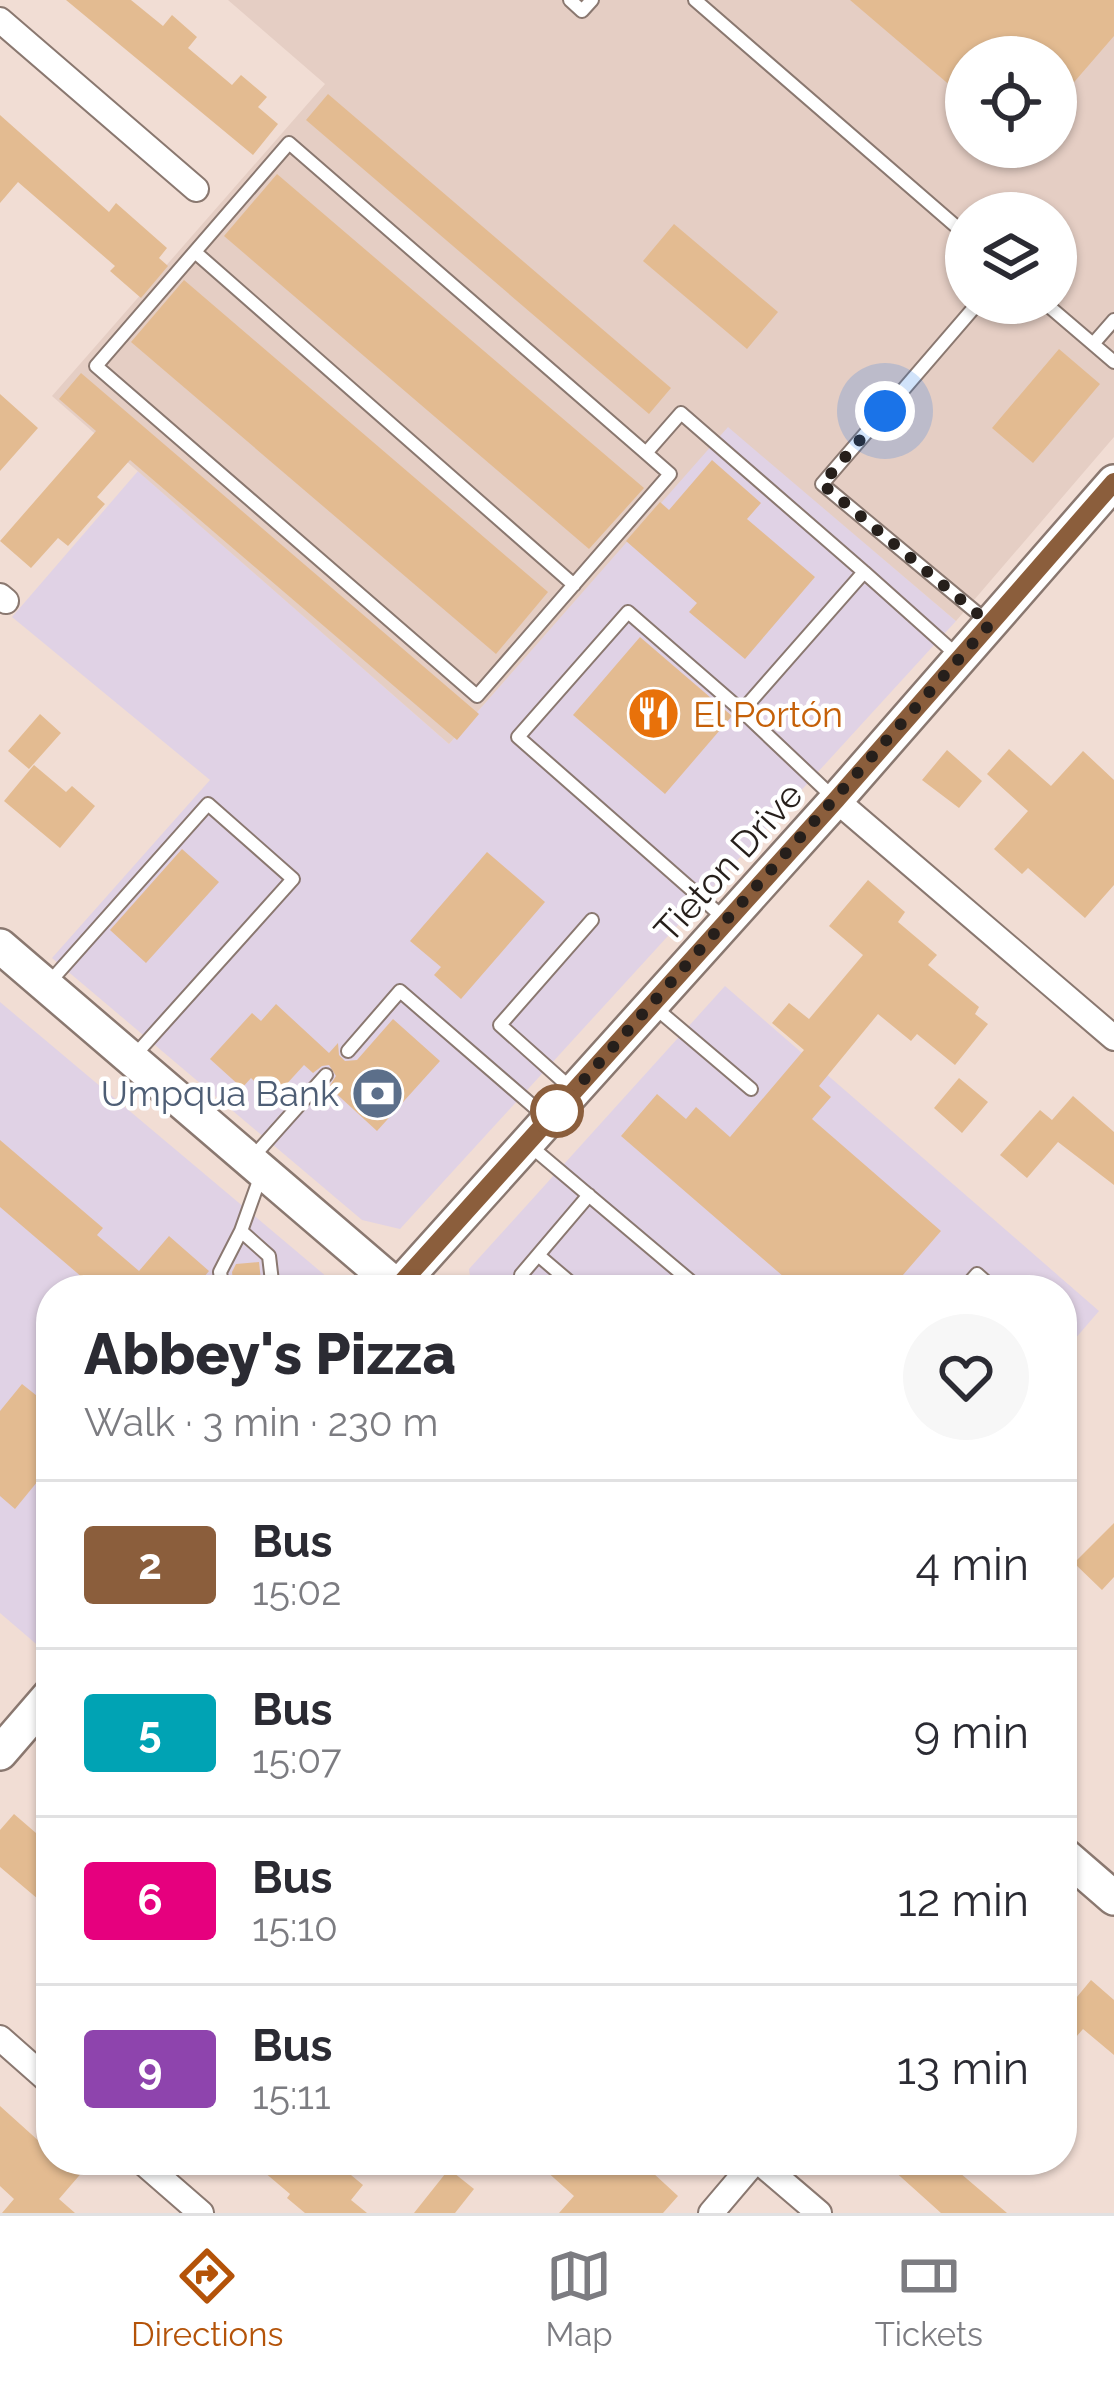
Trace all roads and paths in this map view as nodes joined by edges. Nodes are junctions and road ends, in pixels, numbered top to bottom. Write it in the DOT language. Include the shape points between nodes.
graph roads {
  1 [pos="570,0"];
  2 [pos="592,0"];
  3 [pos="695,0"];
  4 [pos="0,20"];
  5 [pos="196,189"];
  6 [pos="945,217"];
  7 [pos="195,252"];
  8 [pos="1114,320"];
  9 [pos="960,324"];
  10 [pos="1070,324"];
  11 [pos="1093,344"];
  12 [pos="1114,362"];
  13 [pos="646,453"];
  14 [pos="1114,482"];
  15 [pos="864,572"];
  16 [pos="574,585"];
  17 [pos="990,624"];
  18 [pos="960,658"];
  19 [pos="742,711"];
  20 [pos="836,800"];
  21 [pos="592,920"];
  22 [pos="727,921"];
  23 [pos="0,946"];
  24 [pos="46,986"];
  25 [pos="652,1005"];
  26 [pos="1114,1038"];
  27 [pos="347,1051"];
  28 [pos="132,1059"];
  29 [pos="326,1075"];
  30 [pos="752,1089"];
  31 [pos="574,1091"];
  32 [pos="538,1131"];
  33 [pos="256,1166"];
  34 [pos="589,1196"];
  35 [pos="241,1231"];
  36 [pos="538,1255"];
  37 [pos="220,1275"];
  38 [pos="271,1275"];
  39 [pos="382,1275"];
  40 [pos="410,1275"];
  41 [pos="521,1275"];
  42 [pos="561,1275"];
  43 [pos="683,1275"];
  44 [pos="36,1711"];
  45 [pos="0,1753"];
  46 [pos="1077,1866"];
  47 [pos="1114,1898"];
  48 [pos="0,2038"];
  49 [pos="36,2070"];
  50 [pos="157,2175"];
  51 [pos="743,2175"];
  52 [pos="774,2175"];
  53 [pos="201,2213"];
  54 [pos="711,2213"];
  55 [pos="819,2213"];
  1 -- 2 [label="lane" via="582,10"];
  3 -- 6 [label="lane"];
  4 -- 5 [label="street"];
  7 -- 13 [label="lane" via="289,143"];
  7 -- 16 [label="lane"];
  7 -- 16 [label="lane" via="96,366 478,696"];
  8 -- 11 [label="lane"];
  9 -- 17 [label="lane" via="822,484"];
  10 -- 11 [label="lane"];
  11 -- 12 [label="lane"];
  13 -- 15 [label="lane" via="681,413"];
  13 -- 16 [label="lane" via="670,474"];
  14 -- 17 [label="main road, Tieton Drive"];
  15 -- 18 [label="lane"];
  15 -- 19 [label="lane"];
  17 -- 18 [label="main road, Tieton Drive"];
  18 -- 20 [label="main road, Tieton Drive"];
  19 -- 20 [label="lane"];
  19 -- 22 [label="lane" via="628,612 518,737"];
  20 -- 22 [label="main road, Tieton Drive"];
  20 -- 26 [label="street"];
  21 -- 31 [label="lane" via="500,1025"];
  22 -- 25 [label="main road, Tieton Drive"];
  23 -- 24 [label="main road"];
  24 -- 28 [label="main road"];
  24 -- 28 [label="lane" via="208,804 292,879"];
  25 -- 30 [label="lane"];
  25 -- 31 [label="main road, Tieton Drive"];
  27 -- 32 [label="lane" via="400,991"];
  28 -- 33 [label="main road"];
  29 -- 33 [label="lane"];
  31 -- 32 [label="main road, Tieton Drive"];
  32 -- 34 [label="lane"];
  32 -- 40 [label="main road, Tieton Drive"];
  33 -- 35 [label="lane"];
  33 -- 39 [label="main road"];
  34 -- 36 [label="lane"];
  34 -- 43 [label="lane"];
  35 -- 37 [label="lane"];
  35 -- 38 [label="lane" via="268,1256"];
  36 -- 41 [label="lane"];
  36 -- 42 [label="lane"];
  44 -- 45 [label="main road"];
  46 -- 47 [label="main road"];
  48 -- 49 [label="street"];
  50 -- 53 [label="street"];
  51 -- 54 [label="street"];
  52 -- 55 [label="street"];
}
